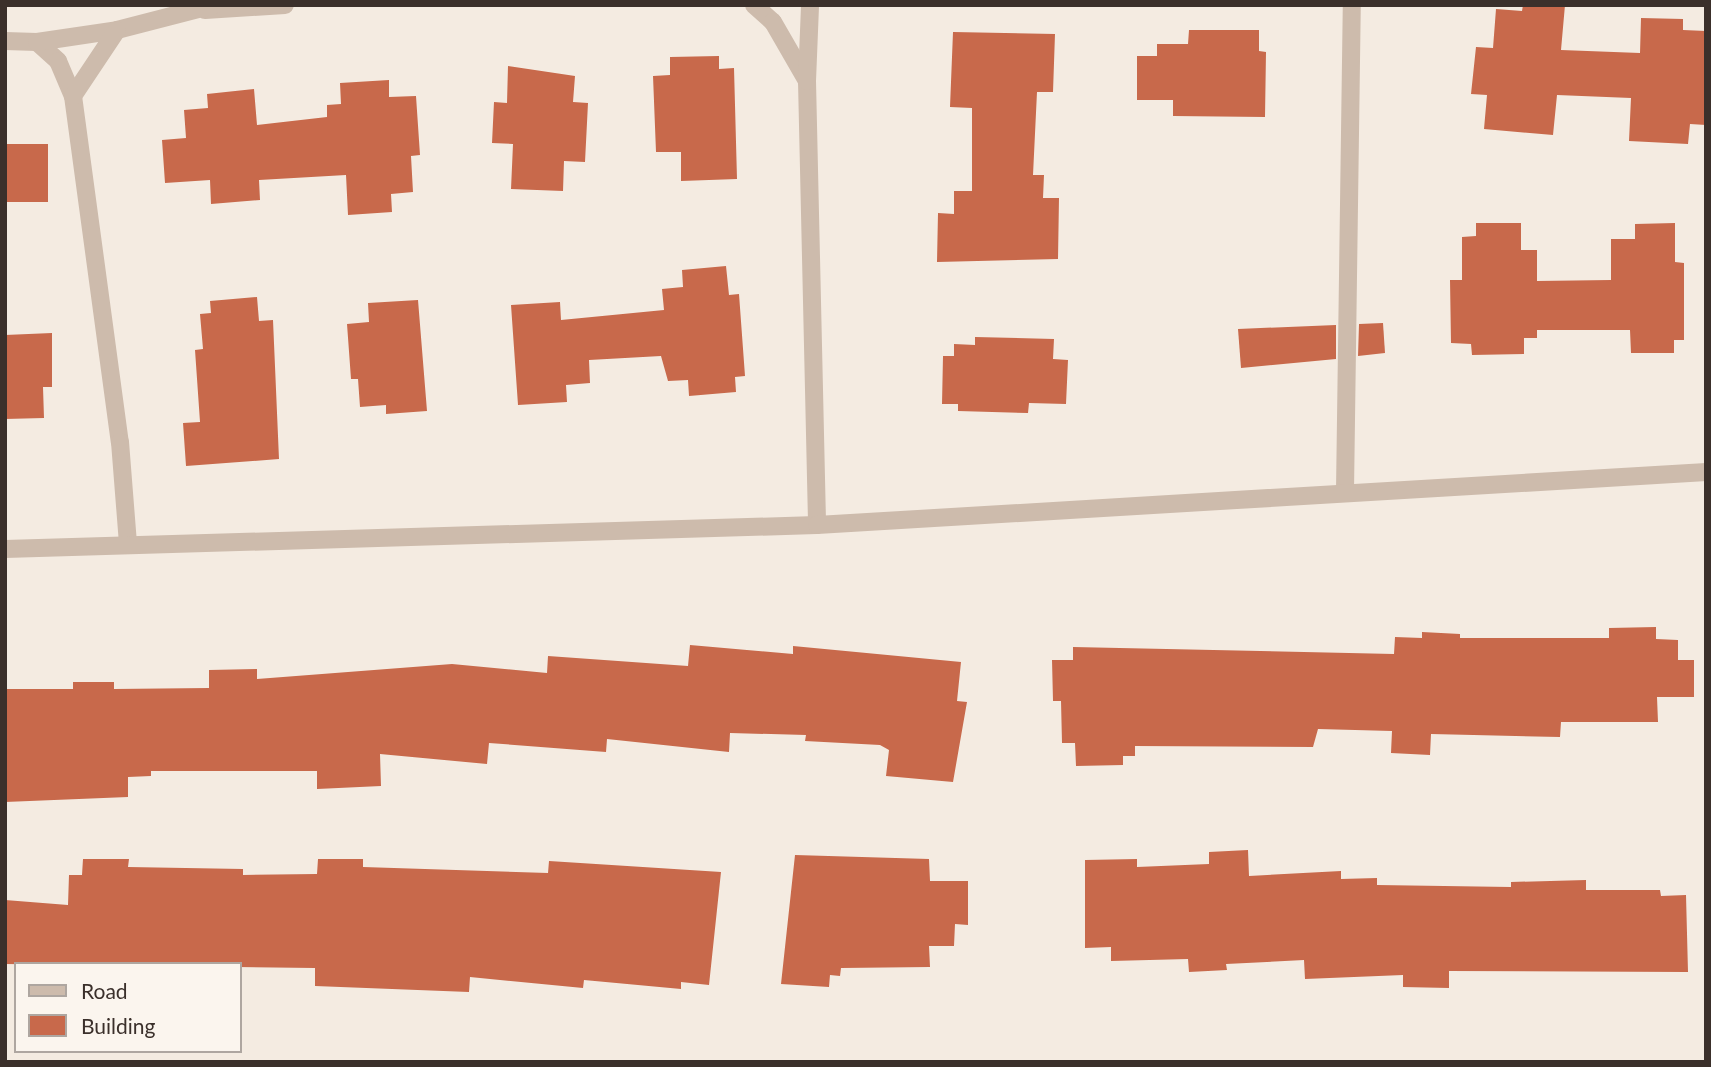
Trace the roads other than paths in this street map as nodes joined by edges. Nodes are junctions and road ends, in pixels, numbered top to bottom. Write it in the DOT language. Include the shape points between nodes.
graph roads {
  1 [pos="285,5"];
  2 [pos="754,5"];
  3 [pos="810,5"];
  4 [pos="1353,6"];
  5 [pos="210,8"];
  6 [pos="117,30"];
  7 [pos="5,41"];
  8 [pos="37,42"];
  9 [pos="807,81"];
  10 [pos="74,96"];
  11 [pos="1706,472"];
  12 [pos="1345,491"];
  13 [pos="817,525"];
  14 [pos="128,543"];
  15 [pos="5,549"];
  1 -- 5 [label="street"];
  2 -- 9 [label="street" via="773,22"];
  3 -- 9 [label="street"];
  4 -- 12 [label="street"];
  5 -- 6 [label="street"];
  6 -- 8 [label="street"];
  6 -- 10 [label="street"];
  7 -- 8 [label="street"];
  8 -- 10 [label="street" via="58,61"];
  9 -- 13 [label="street"];
  10 -- 14 [label="street" via="120,442"];
  11 -- 12 [label="street"];
  12 -- 13 [label="street"];
  13 -- 14 [label="street"];
  14 -- 15 [label="street"];
}
